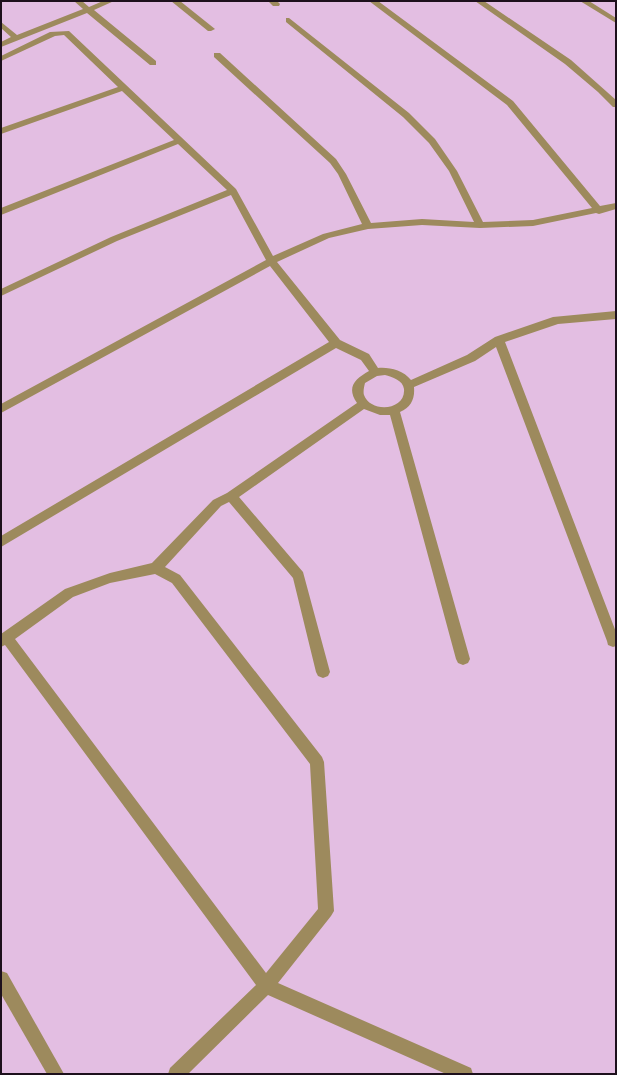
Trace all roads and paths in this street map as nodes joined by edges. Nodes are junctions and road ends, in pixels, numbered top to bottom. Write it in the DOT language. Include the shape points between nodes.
graph roads {
  1 [pos="78,1"];
  2 [pos="110,1"];
  3 [pos="175,1"];
  4 [pos="373,1"];
  5 [pos="479,1"];
  6 [pos="584,1"];
  7 [pos="88,9"];
  8 [pos="289,20"];
  9 [pos="616,21"];
  10 [pos="1,24"];
  11 [pos="211,29"];
  12 [pos="16,38"];
  13 [pos="1,45"];
  14 [pos="217,55"];
  15 [pos="1,59"];
  16 [pos="153,63"];
  17 [pos="123,88"];
  18 [pos="616,105"];
  19 [pos="1,131"];
  20 [pos="180,140"];
  21 [pos="233,191"];
  22 [pos="616,206"];
  23 [pos="599,211"];
  24 [pos="1,212"];
  25 [pos="480,225"];
  26 [pos="368,226"];
  27 [pos="271,261"];
  28 [pos="1,293"];
  29 [pos="616,316"];
  30 [pos="499,340"];
  31 [pos="336,344"];
  32 [pos="375,372"];
  33 [pos="409,385"];
  34 [pos="363,404"];
  35 [pos="1,409"];
  36 [pos="394,410"];
  37 [pos="231,496"];
  38 [pos="1,542"];
  39 [pos="156,568"];
  40 [pos="4,639"];
  41 [pos="613,641"];
  42 [pos="463,659"];
  43 [pos="323,672"];
  44 [pos="1,979"];
  45 [pos="266,986"];
  46 [pos="56,1074"];
  47 [pos="176,1074"];
  48 [pos="465,1074"];
  1 -- 7 [label="street"];
  2 -- 7 [label="street"];
  3 -- 11 [label="street"];
  4 -- 23 [label="street" via="510,103"];
  5 -- 18 [label="street" via="574,67"];
  6 -- 9 [label="street"];
  7 -- 12 [label="street"];
  7 -- 16 [label="street"];
  8 -- 25 [label="street" via="406,115 432,141 453,171"];
  10 -- 12 [label="street"];
  12 -- 13 [label="street"];
  14 -- 26 [label="street" via="333,161"];
  15 -- 17 [label="street" via="53,34 66,33"];
  17 -- 19 [label="street"];
  17 -- 20 [label="street"];
  20 -- 21 [label="street"];
  20 -- 24 [label="street"];
  21 -- 27 [label="street"];
  21 -- 28 [label="street" via="114,239"];
  22 -- 23 [label="street"];
  23 -- 25 [label="street" via="533,223"];
  25 -- 26 [label="street" via="422,222"];
  26 -- 27 [label="street" via="326,236"];
  27 -- 31 [label="street"];
  27 -- 35 [label="street"];
  29 -- 30 [label="street" via="557,320"];
  30 -- 33 [label="street" via="470,358"];
  30 -- 41 [label="street"];
  31 -- 32 [label="street" via="365,356"];
  31 -- 38 [label="street"];
  32 -- 33 [label="street" via="395,373"];
  32 -- 34 [label="street" via="360,381 358,390"];
  33 -- 36 [label="street" via="408,400 402,407"];
  34 -- 36 [label="street" via="382,411"];
  34 -- 37 [label="street"];
  36 -- 42 [label="street"];
  37 -- 39 [label="street" via="217,503"];
  37 -- 43 [label="street" via="299,576"];
  39 -- 40 [label="street" via="110,578 69,592"];
  39 -- 45 [label="street" via="176,579 317,762 326,911"];
  40 -- 45 [label="street"];
  44 -- 46 [label="street"];
  45 -- 47 [label="street"];
  45 -- 48 [label="street"];
}
